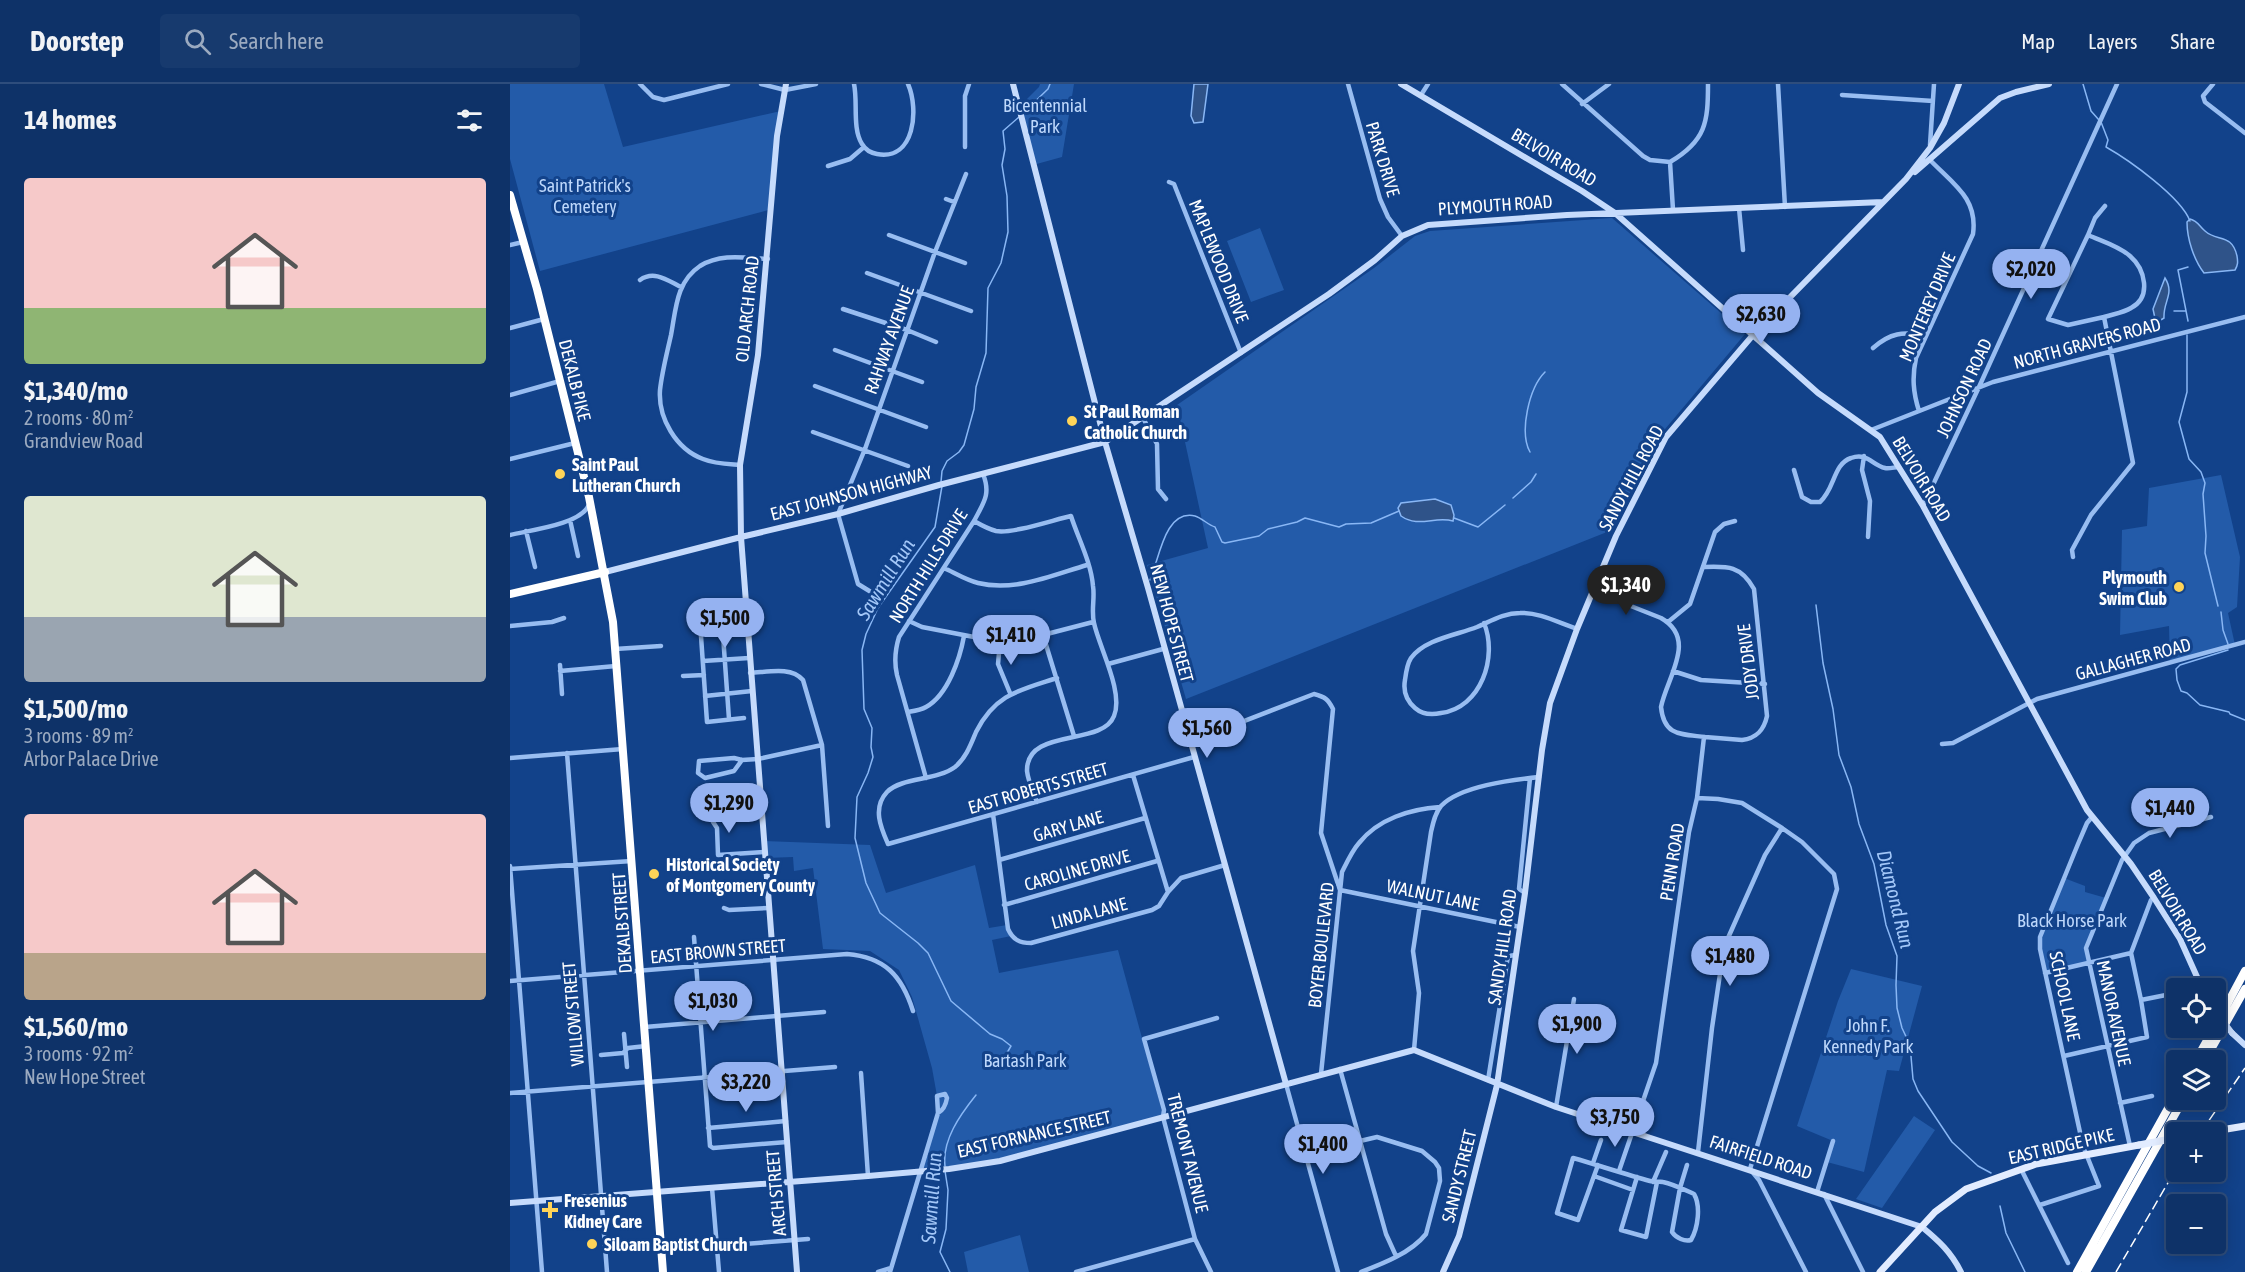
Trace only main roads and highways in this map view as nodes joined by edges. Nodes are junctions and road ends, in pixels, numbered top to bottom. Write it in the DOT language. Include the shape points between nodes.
graph roads {
  1 [pos="510,195"];
  2 [pos="605,572"];
  3 [pos="510,594"];
  4 [pos="2245,971"];
  5 [pos="2245,989"];
  6 [pos="2226,1006"];
  7 [pos="2211,1050"];
  8 [pos="2167,1110"];
  9 [pos="2177,1110"];
  10 [pos="2245,1126"];
  11 [pos="2226,1129"];
  12 [pos="2166,1140"];
  13 [pos="663,1272"];
  14 [pos="1880,1272"];
  15 [pos="2077,1272"];
  16 [pos="2086,1272"];
  1 -- 2 [label="highway, DEKALB PIKE" via="560,381"];
  2 -- 3 [label="highway"];
  2 -- 13 [label="highway, DEKALB STREET" via="613,622 633,861"];
  4 -- 6 [label="highway"];
  5 -- 7 [label="highway"];
  8 -- 15 [label="highway"];
  9 -- 16 [label="highway"];
  10 -- 11 [label="main road"];
  12 -- 14 [label="main road, EAST RIDGE PIKE, bridge" via="2021,1169 1966,1189 1937,1211"];
}
